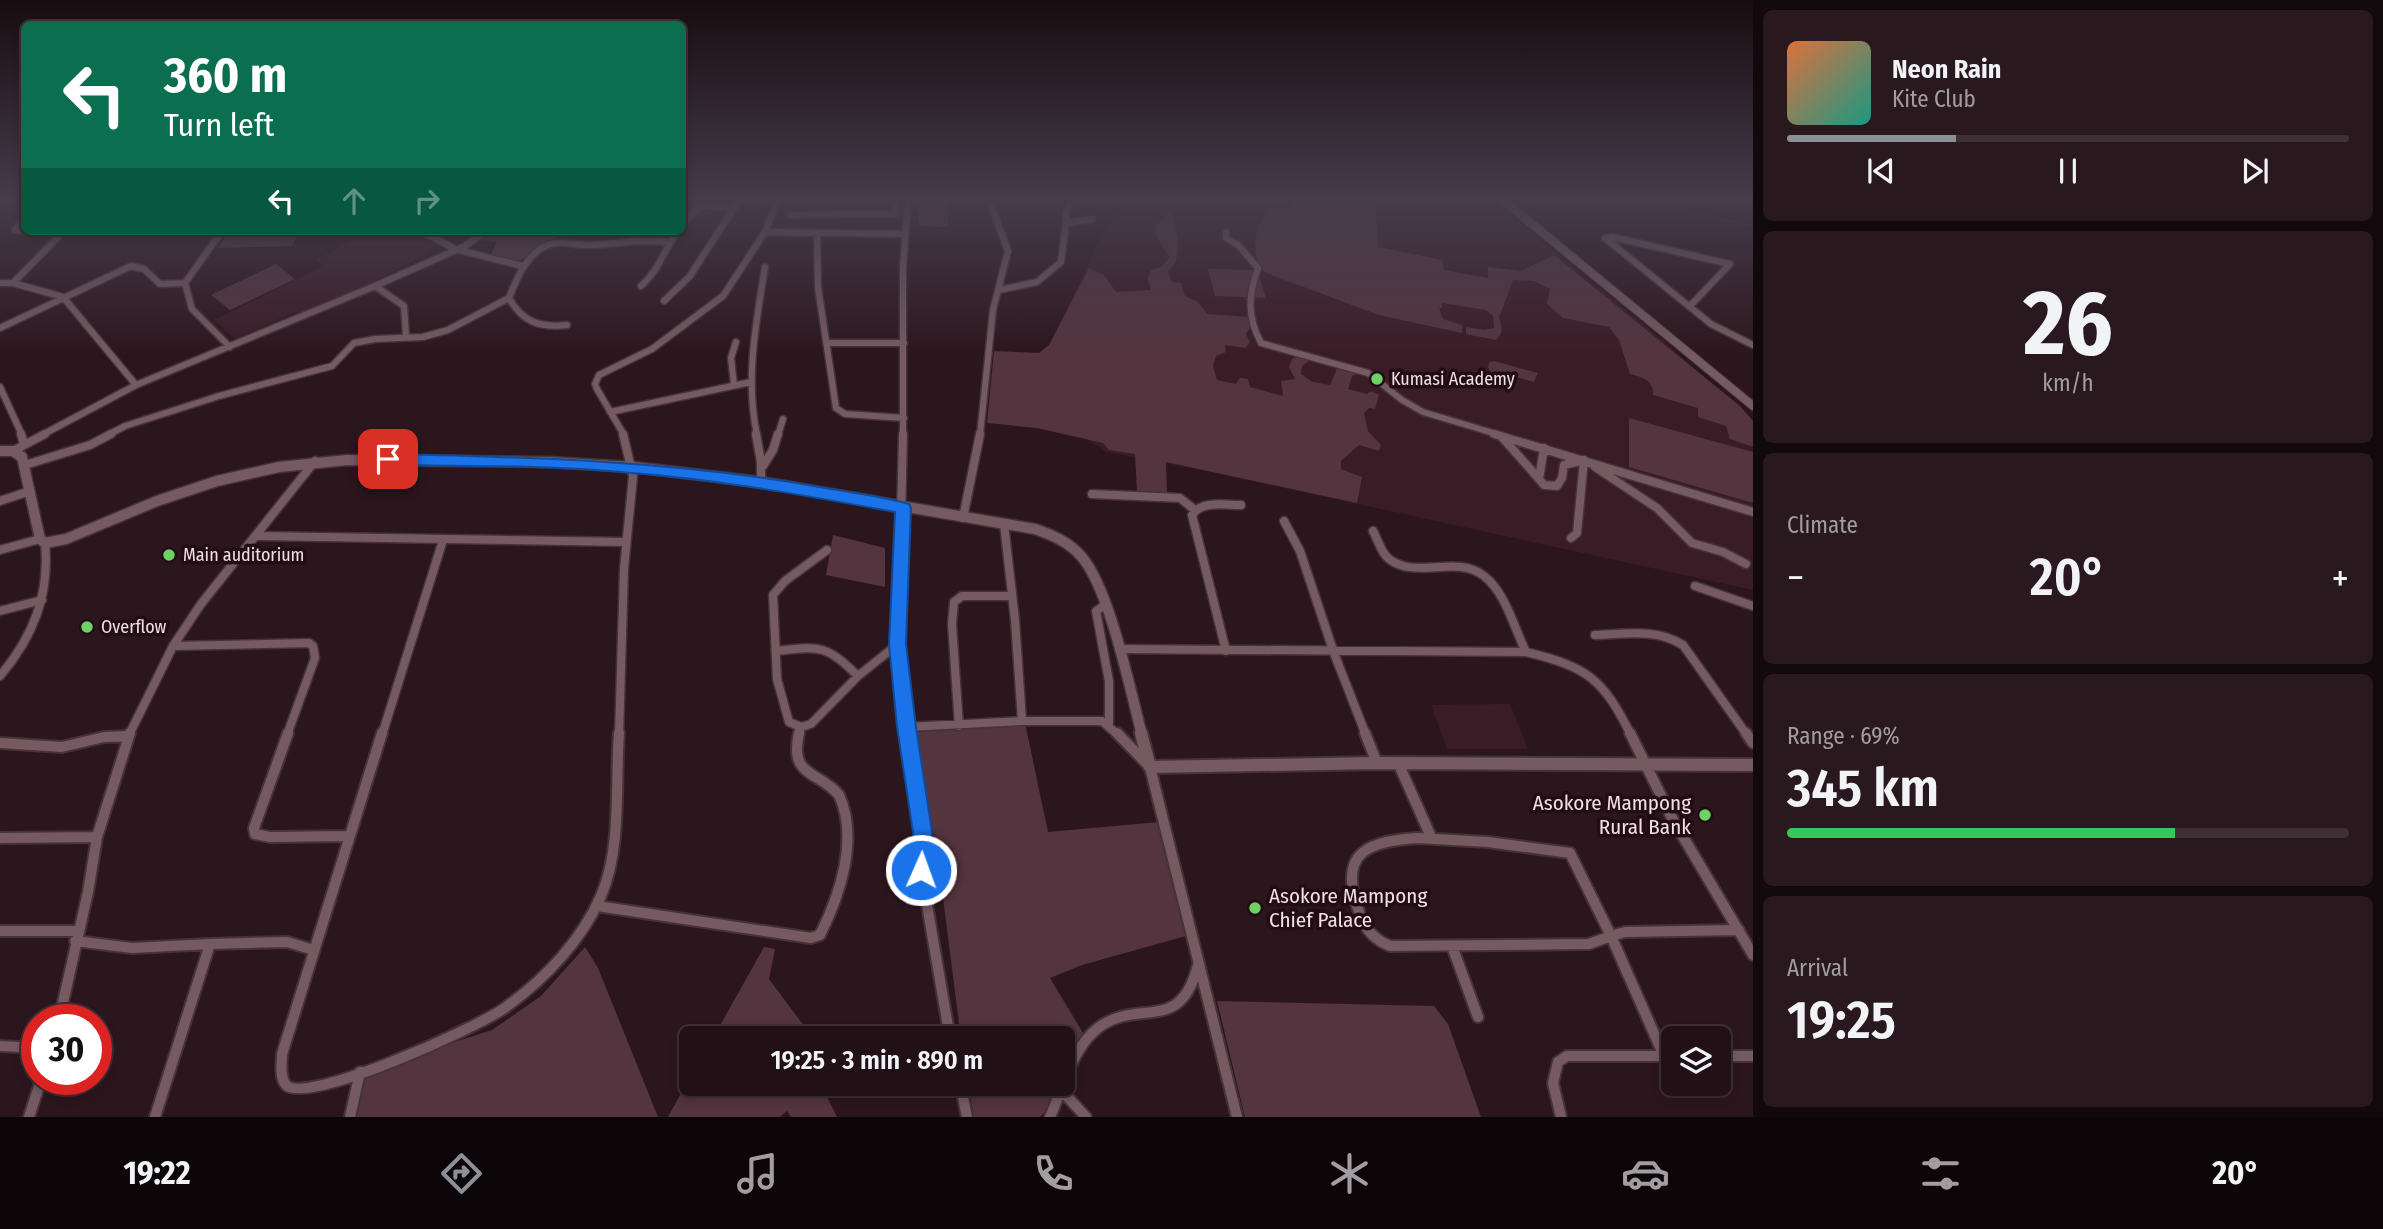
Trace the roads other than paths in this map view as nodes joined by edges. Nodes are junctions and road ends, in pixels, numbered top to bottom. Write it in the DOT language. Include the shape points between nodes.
graph roads {
  1 [pos="43,252"];
  2 [pos="207,252"];
  3 [pos="446,252"];
  4 [pos="470,252"];
  5 [pos="541,252"];
  6 [pos="663,252"];
  7 [pos="705,252"];
  8 [pos="752,252"];
  9 [pos="817,252"];
  10 [pos="904,252"];
  11 [pos="1008,252"];
  12 [pos="1061,252"];
  13 [pos="1244,252"];
  14 [pos="1566,252"];
  15 [pos="1621,252"];
  16 [pos="1678,252"];
  17 [pos="522,266"];
  18 [pos="765,267"];
  19 [pos="0,283"];
  20 [pos="13,283"];
  21 [pos="185,283"];
  22 [pos="375,286"];
  23 [pos="641,286"];
  24 [pos="999,290"];
  25 [pos="63,297"];
  26 [pos="509,298"];
  27 [pos="664,301"];
  28 [pos="1690,306"];
  29 [pos="567,326"];
  30 [pos="0,328"];
  31 [pos="406,336"];
  32 [pos="736,342"];
  33 [pos="827,343"];
  34 [pos="904,344"];
  35 [pos="1753,345"];
  36 [pos="230,347"];
  37 [pos="751,382"];
  38 [pos="136,385"];
  39 [pos="734,385"];
  40 [pos="0,387"];
  41 [pos="1753,407"];
  42 [pos="610,412"];
  43 [pos="904,418"];
  44 [pos="783,419"];
  45 [pos="1499,434"];
  46 [pos="24,444"];
  47 [pos="1532,444"];
  48 [pos="1544,448"];
  49 [pos="13,451"];
  50 [pos="0,452"];
  51 [pos="1565,454"];
  52 [pos="1584,460"];
  53 [pos="315,461"];
  54 [pos="25,465"];
  55 [pos="1564,465"];
  56 [pos="763,466"];
  57 [pos="633,467"];
  58 [pos="1539,479"];
  59 [pos="761,482"];
  60 [pos="30,491"];
  61 [pos="1093,494"];
  62 [pos="0,501"];
  63 [pos="1241,505"];
  64 [pos="903,508"];
  65 [pos="1195,510"];
  66 [pos="1753,512"];
  67 [pos="962,518"];
  68 [pos="1284,521"];
  69 [pos="1004,524"];
  70 [pos="1373,531"];
  71 [pos="258,536"];
  72 [pos="1571,538"];
  73 [pos="443,540"];
  74 [pos="42,541"];
  75 [pos="626,542"];
  76 [pos="0,550"];
  77 [pos="827,550"];
  78 [pos="1746,564"];
  79 [pos="1695,586"];
  80 [pos="1012,596"];
  81 [pos="42,600"];
  82 [pos="1105,605"];
  83 [pos="1753,606"];
  84 [pos="0,611"];
  85 [pos="1595,635"];
  86 [pos="898,644"];
  87 [pos="173,646"];
  88 [pos="1119,649"];
  89 [pos="1226,651"];
  90 [pos="776,652"];
  91 [pos="1526,652"];
  92 [pos="1334,653"];
  93 [pos="0,676"];
  94 [pos="858,676"];
  95 [pos="1022,721"];
  96 [pos="1109,723"];
  97 [pos="959,726"];
  98 [pos="801,727"];
  99 [pos="906,727"];
  100 [pos="129,736"];
  101 [pos="0,743"];
  102 [pos="1753,743"];
  103 [pos="1377,763"];
  104 [pos="1399,765"];
  105 [pos="1753,765"];
  106 [pos="1648,766"];
  107 [pos="1150,767"];
  108 [pos="349,836"];
  109 [pos="97,837"];
  110 [pos="0,838"];
  111 [pos="1432,839"];
  112 [pos="597,906"];
  113 [pos="1739,930"];
  114 [pos="0,931"];
  115 [pos="1610,934"];
  116 [pos="76,936"];
  117 [pos="210,944"];
  118 [pos="1452,946"];
  119 [pos="314,950"];
  120 [pos="1753,954"];
  121 [pos="1199,962"];
  122 [pos="62,1004"];
  123 [pos="1478,1017"];
  124 [pos="948,1026"];
  125 [pos="1661,1041"];
  126 [pos="0,1046"];
  127 [pos="21,1047"];
  128 [pos="1661,1056"];
  129 [pos="1731,1056"];
  130 [pos="1753,1056"];
  131 [pos="1075,1066"];
  132 [pos="360,1072"];
  133 [pos="36,1095"];
  134 [pos="963,1096"];
  135 [pos="1060,1096"];
  136 [pos="1067,1096"];
  137 [pos="29,1117"];
  138 [pos="155,1117"];
  139 [pos="350,1117"];
  140 [pos="967,1117"];
  141 [pos="1050,1117"];
  142 [pos="1086,1117"];
  143 [pos="1237,1117"];
  144 [pos="1562,1117"];
  1 -- 20 [label="street"];
  2 -- 21 [label="street"];
  3 -- 22 [label="street"];
  4 -- 17 [label="street"];
  5 -- 17 [label="street"];
  6 -- 23 [label="street" via="657,272"];
  7 -- 27 [label="street" via="690,276"];
  8 -- 42 [label="street" via="723,296 652,349 599,375 596,390"];
  9 -- 33 [label="street"];
  10 -- 34 [label="street"];
  11 -- 24 [label="street"];
  12 -- 24 [label="street" via="1061,262 1037,282"];
  13 -- 45 [label="street" via="1258,268 1249,294 1254,329 1261,342 1368,373 1423,412"];
  14 -- 41 [label="street"];
  15 -- 28 [label="street"];
  16 -- 28 [label="street" via="1730,264"];
  17 -- 26 [label="street"];
  18 -- 37 [label="street"];
  19 -- 20 [label="street"];
  20 -- 25 [label="street"];
  21 -- 25 [label="street" via="160,284 136,265"];
  21 -- 36 [label="street" via="192,309"];
  22 -- 31 [label="street" via="404,306"];
  22 -- 36 [label="street"];
  24 -- 67 [label="street" via="979,447"];
  25 -- 30 [label="street"];
  25 -- 38 [label="street"];
  26 -- 29 [label="street" via="524,318 543,326"];
  26 -- 31 [label="street" via="448,330"];
  28 -- 35 [label="street" via="1719,329"];
  31 -- 54 [label="street" via="354,343 332,366 125,426 90,445"];
  32 -- 39 [label="street"];
  33 -- 34 [label="street"];
  33 -- 43 [label="street" via="839,412"];
  34 -- 43 [label="street"];
  36 -- 38 [label="street"];
  37 -- 39 [label="street"];
  37 -- 56 [label="street" via="753,423"];
  38 -- 46 [label="street"];
  39 -- 42 [label="street"];
  40 -- 46 [label="street"];
  42 -- 57 [label="street"];
  43 -- 64 [label="street"];
  44 -- 56 [label="street"];
  45 -- 47 [label="street"];
  45 -- 58 [label="street"];
  46 -- 49 [label="street"];
  47 -- 48 [label="street"];
  47 -- 58 [label="street" via="1527,459"];
  48 -- 51 [label="street"];
  48 -- 58 [label="street"];
  49 -- 50 [label="street"];
  49 -- 54 [label="street"];
  51 -- 52 [label="street"];
  51 -- 55 [label="street"];
  52 -- 55 [label="street"];
  52 -- 66 [label="street"];
  52 -- 72 [label="street" via="1577,533"];
  52 -- 78 [label="street" via="1657,508 1692,543"];
  53 -- 57 [label="street" via="457,460"];
  53 -- 71 [label="street"];
  53 -- 74 [label="street" via="217,481 66,539"];
  54 -- 60 [label="street"];
  55 -- 58 [label="street" via="1557,486 1544,485"];
  56 -- 59 [label="street"];
  57 -- 59 [label="street"];
  57 -- 75 [label="street"];
  59 -- 64 [label="street"];
  60 -- 62 [label="street"];
  60 -- 74 [label="street"];
  61 -- 65 [label="street" via="1180,498"];
  63 -- 65 [label="street" via="1216,504"];
  64 -- 67 [label="street"];
  64 -- 86 [label="street"];
  65 -- 89 [label="street" via="1192,515"];
  67 -- 69 [label="street"];
  68 -- 92 [label="street" via="1300,551"];
  69 -- 80 [label="street"];
  69 -- 82 [label="street" via="1046,533 1080,554 1097,579"];
  70 -- 91 [label="street" via="1392,562 1473,569 1484,575"];
  71 -- 73 [label="street"];
  71 -- 87 [label="street" via="201,604"];
  73 -- 75 [label="street"];
  73 -- 108 [label="street"];
  74 -- 76 [label="street"];
  74 -- 81 [label="street" via="48,562"];
  75 -- 112 [label="street" via="614,845"];
  77 -- 90 [label="street" via="785,580 773,595"];
  79 -- 83 [label="street"];
  80 -- 95 [label="street"];
  80 -- 97 [label="street" via="962,596 954,602"];
  81 -- 84 [label="street"];
  81 -- 93 [label="street" via="28,637"];
  82 -- 88 [label="street"];
  82 -- 96 [label="street" via="1096,611 1110,689"];
  85 -- 102 [label="street" via="1675,638"];
  86 -- 94 [label="street"];
  86 -- 99 [label="street"];
  87 -- 100 [label="street"];
  87 -- 108 [label="street" via="313,646 315,658 255,834"];
  88 -- 89 [label="street"];
  88 -- 107 [label="street"];
  89 -- 92 [label="street"];
  90 -- 94 [label="street" via="828,648"];
  90 -- 98 [label="street" via="783,713"];
  91 -- 92 [label="street"];
  91 -- 106 [label="street" via="1558,660 1600,683"];
  92 -- 103 [label="street"];
  94 -- 98 [label="street" via="811,724"];
  95 -- 96 [label="street"];
  95 -- 97 [label="street"];
  96 -- 107 [label="street"];
  97 -- 99 [label="street"];
  98 -- 112 [label="street" via="795,747 802,768 842,800 848,839 846,867 820,935 811,938"];
  99 -- 124 [label="street" via="922,832 921,870"];
  100 -- 101 [label="street" via="62,747"];
  100 -- 109 [label="street"];
  103 -- 104 [label="street"];
  103 -- 107 [label="street"];
  104 -- 106 [label="street"];
  104 -- 111 [label="street"];
  105 -- 106 [label="street"];
  106 -- 113 [label="street" via="1672,818"];
  107 -- 121 [label="street"];
  108 -- 119 [label="street"];
  109 -- 110 [label="street"];
  109 -- 116 [label="street"];
  111 -- 115 [label="street" via="1570,853"];
  111 -- 118 [label="street" via="1387,842 1366,850 1352,866 1354,898 1367,933 1378,942"];
  112 -- 132 [label="street" via="576,939 532,986 486,1021"];
  113 -- 115 [label="street"];
  113 -- 120 [label="street"];
  114 -- 116 [label="street"];
  115 -- 118 [label="street" via="1588,944"];
  115 -- 125 [label="street"];
  116 -- 117 [label="street" via="131,948"];
  116 -- 122 [label="street"];
  117 -- 119 [label="street" via="287,942"];
  117 -- 138 [label="street"];
  118 -- 123 [label="street"];
  119 -- 132 [label="street" via="278,1072 293,1090 304,1091"];
  121 -- 131 [label="street" via="1184,999 1163,1009 1109,1020 1091,1035"];
  121 -- 143 [label="street"];
  126 -- 127 [label="street"];
  128 -- 144 [label="street" via="1567,1056 1558,1062 1553,1083"];
  129 -- 130 [label="street"];
  132 -- 139 [label="street"];
  133 -- 137 [label="street"];
  134 -- 140 [label="street"];
  135 -- 141 [label="street"];
  136 -- 142 [label="street"];
}
